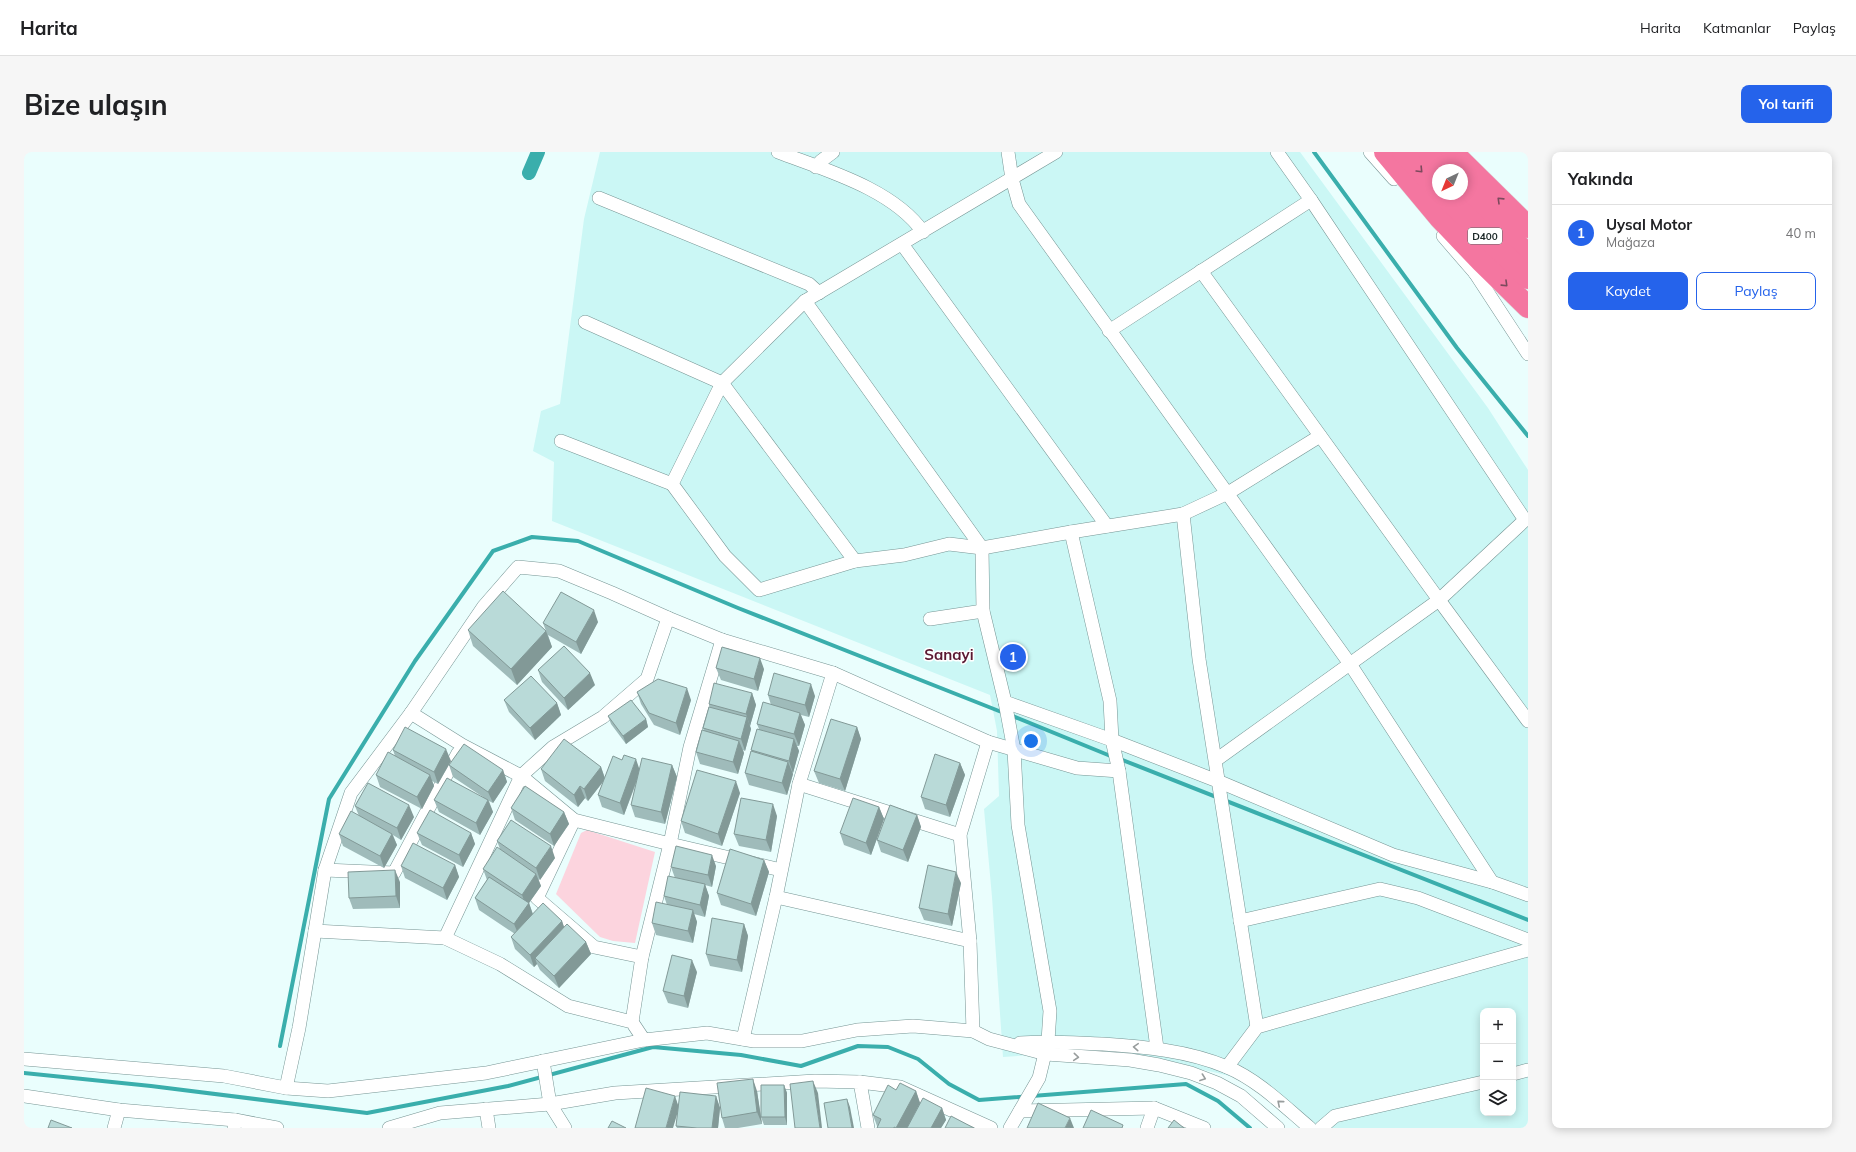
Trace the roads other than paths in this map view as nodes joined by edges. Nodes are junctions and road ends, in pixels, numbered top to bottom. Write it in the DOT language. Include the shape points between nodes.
graph roads {
  1 [pos="778,152"];
  2 [pos="833,152"];
  3 [pos="1008,152"];
  4 [pos="1056,152"];
  5 [pos="1277,152"];
  6 [pos="1370,152"];
  7 [pos="1385,152"];
  8 [pos="1403,152"];
  9 [pos="1429,152"];
  10 [pos="1452,152"];
  11 [pos="1440,164"];
  12 [pos="816,167"];
  13 [pos="1012,179"];
  14 [pos="1432,183"];
  15 [pos="1468,195"];
  16 [pos="599,198"];
  17 [pos="1311,200"];
  18 [pos="1449,200"];
  19 [pos="1528,227"];
  20 [pos="923,232"];
  21 [pos="902,244"];
  22 [pos="1528,255"];
  23 [pos="1478,267"];
  24 [pos="1201,271"];
  25 [pos="1528,278"];
  26 [pos="819,293"];
  27 [pos="804,301"];
  28 [pos="1528,306"];
  29 [pos="585,322"];
  30 [pos="1109,331"];
  31 [pos="1528,354"];
  32 [pos="722,383"];
  33 [pos="1320,436"];
  34 [pos="561,441"];
  35 [pos="672,484"];
  36 [pos="1228,493"];
  37 [pos="1183,514"];
  38 [pos="1527,519"];
  39 [pos="1107,526"];
  40 [pos="1071,532"];
  41 [pos="982,548"];
  42 [pos="855,561"];
  43 [pos="1439,600"];
  44 [pos="983,611"];
  45 [pos="668,618"];
  46 [pos="930,620"];
  47 [pos="722,640"];
  48 [pos="1350,664"];
  49 [pos="833,673"];
  50 [pos="1005,703"];
  51 [pos="411,713"];
  52 [pos="1528,721"];
  53 [pos="988,742"];
  54 [pos="1113,742"];
  55 [pos="462,745"];
  56 [pos="1014,748"];
  57 [pos="1216,760"];
  58 [pos="1118,769"];
  59 [pos="520,776"];
  60 [pos="799,784"];
  61 [pos="1220,784"];
  62 [pos="574,820"];
  63 [pos="960,835"];
  64 [pos="670,844"];
  65 [pos="326,870"];
  66 [pos="781,870"];
  67 [pos="1492,882"];
  68 [pos="1528,895"];
  69 [pos="776,897"];
  70 [pos="1240,921"];
  71 [pos="315,931"];
  72 [pos="445,938"];
  73 [pos="1528,940"];
  74 [pos="970,941"];
  75 [pos="1528,950"];
  76 [pos="642,957"];
  77 [pos="632,1022"];
  78 [pos="1257,1027"];
  79 [pos="973,1031"];
  80 [pos="743,1039"];
  81 [pos="644,1040"];
  82 [pos="1048,1041"];
  83 [pos="1010,1044"];
  84 [pos="1157,1048"];
  85 [pos="1046,1054"];
  86 [pos="24,1059"];
  87 [pos="543,1066"];
  88 [pos="1228,1067"];
  89 [pos="1528,1070"];
  90 [pos="1516,1073"];
  91 [pos="860,1082"];
  92 [pos="1480,1083"];
  93 [pos="286,1088"];
  94 [pos="24,1096"];
  95 [pos="549,1098"];
  96 [pos="1154,1108"];
  97 [pos="486,1109"];
  98 [pos="1021,1109"];
  99 [pos="119,1110"];
  100 [pos="235,1124"];
  101 [pos="114,1128"];
  102 [pos="277,1128"];
  103 [pos="389,1128"];
  104 [pos="488,1128"];
  105 [pos="565,1128"];
  106 [pos="868,1128"];
  107 [pos="991,1128"];
  108 [pos="1010,1128"];
  109 [pos="1147,1128"];
  110 [pos="1204,1128"];
  111 [pos="1278,1128"];
  112 [pos="1310,1128"];
  113 [pos="1321,1128"];
  1 -- 12 [label="street"];
  2 -- 12 [label="street"];
  3 -- 13 [label="street"];
  4 -- 13 [label="street"];
  5 -- 17 [label="street"];
  6 -- 23 [label="street"];
  7 -- 23 [label="highway"];
  8 -- 14 [label="highway, one-way"];
  9 -- 11 [label="highway"];
  19 -- 10 [label="highway, one-way"];
  12 -- 20 [label="street" via="860,183 908,214"];
  13 -- 20 [label="street"];
  13 -- 30 [label="street" via="1019,204"];
  15 -- 22 [label="highway, D400"];
  16 -- 26 [label="street" via="809,284"];
  17 -- 24 [label="street"];
  17 -- 38 [label="street"];
  18 -- 25 [label="highway, D400"];
  20 -- 21 [label="street"];
  21 -- 26 [label="street"];
  21 -- 39 [label="street"];
  23 -- 28 [label="highway, one-way"];
  23 -- 31 [label="street"];
  24 -- 30 [label="street"];
  24 -- 33 [label="street"];
  26 -- 27 [label="street"];
  27 -- 32 [label="street"];
  27 -- 41 [label="street"];
  29 -- 32 [label="street"];
  30 -- 36 [label="street"];
  32 -- 35 [label="street"];
  32 -- 42 [label="street"];
  33 -- 36 [label="street"];
  33 -- 43 [label="street"];
  34 -- 35 [label="street"];
  35 -- 42 [label="street" via="725,556 759,590"];
  36 -- 37 [label="street"];
  36 -- 48 [label="street"];
  37 -- 39 [label="street"];
  37 -- 57 [label="street" via="1199,659"];
  38 -- 43 [label="street"];
  39 -- 40 [label="street"];
  40 -- 41 [label="street"];
  40 -- 54 [label="street" via="1110,701"];
  41 -- 42 [label="street" via="949,544 904,555"];
  41 -- 44 [label="street"];
  43 -- 48 [label="street"];
  43 -- 52 [label="street"];
  44 -- 46 [label="street"];
  44 -- 50 [label="street"];
  45 -- 47 [label="street"];
  45 -- 51 [label="street" via="559,571 518,567 484,606"];
  45 -- 59 [label="street" via="647,679 604,717 554,747"];
  47 -- 49 [label="street"];
  47 -- 64 [label="street" via="690,747"];
  48 -- 57 [label="street"];
  48 -- 67 [label="street"];
  49 -- 53 [label="street"];
  49 -- 60 [label="street"];
  50 -- 54 [label="street"];
  50 -- 56 [label="street"];
  51 -- 55 [label="street"];
  51 -- 65 [label="street" via="351,793"];
  53 -- 56 [label="street"];
  53 -- 63 [label="street"];
  54 -- 58 [label="street"];
  54 -- 61 [label="street"];
  55 -- 59 [label="street"];
  55 -- 65 [label="street" via="394,873"];
  56 -- 58 [label="street" via="1077,768"];
  56 -- 82 [label="street" via="1018,825 1050,1011"];
  57 -- 61 [label="street"];
  58 -- 84 [label="street"];
  59 -- 62 [label="street"];
  59 -- 72 [label="street"];
  60 -- 63 [label="street"];
  60 -- 66 [label="street"];
  61 -- 67 [label="street" via="1393,856"];
  61 -- 70 [label="street"];
  62 -- 64 [label="street"];
  62 -- 76 [label="street" via="538,898 594,947"];
  63 -- 74 [label="street"];
  64 -- 66 [label="street"];
  64 -- 76 [label="street"];
  65 -- 71 [label="street"];
  66 -- 69 [label="street"];
  67 -- 68 [label="street"];
  69 -- 74 [label="street"];
  69 -- 80 [label="street"];
  70 -- 73 [label="street" via="1380,889 1418,898"];
  70 -- 78 [label="street"];
  71 -- 72 [label="street"];
  71 -- 93 [label="street"];
  72 -- 77 [label="street" via="500,964 568,1006"];
  74 -- 79 [label="street"];
  75 -- 78 [label="street"];
  76 -- 77 [label="street"];
  77 -- 81 [label="street"];
  78 -- 88 [label="street"];
  79 -- 80 [label="street" via="914,1026 857,1030 802,1041"];
  79 -- 83 [label="street" via="989,1039"];
  80 -- 81 [label="street" via="707,1033"];
  81 -- 87 [label="street"];
  82 -- 83 [label="street"];
  84 -- 82 [label="street, one-way"];
  82 -- 85 [label="street"];
  83 -- 85 [label="street"];
  84 -- 88 [label="street"];
  85 -- 98 [label="street" via="1039,1078"];
  85 -- 111 [label="street, one-way" via="1130,1060 1191,1073 1241,1096"];
  86 -- 93 [label="street" via="224,1076"];
  87 -- 93 [label="street" via="328,1091"];
  87 -- 95 [label="street"];
  112 -- 88 [label="street, one-way" via="1256,1084"];
  89 -- 90 [label="street"];
  91 -- 95 [label="street" via="816,1081"];
  91 -- 106 [label="street"];
  91 -- 107 [label="street" via="900,1087"];
  92 -- 113 [label="street" via="1336,1116"];
  94 -- 99 [label="street"];
  95 -- 97 [label="street"];
  95 -- 105 [label="street"];
  96 -- 98 [label="street"];
  96 -- 109 [label="street"];
  96 -- 110 [label="street"];
  97 -- 103 [label="street" via="440,1113"];
  97 -- 104 [label="street"];
  98 -- 108 [label="street"];
  99 -- 100 [label="street"];
  99 -- 101 [label="street"];
  100 -- 102 [label="street"];
}
